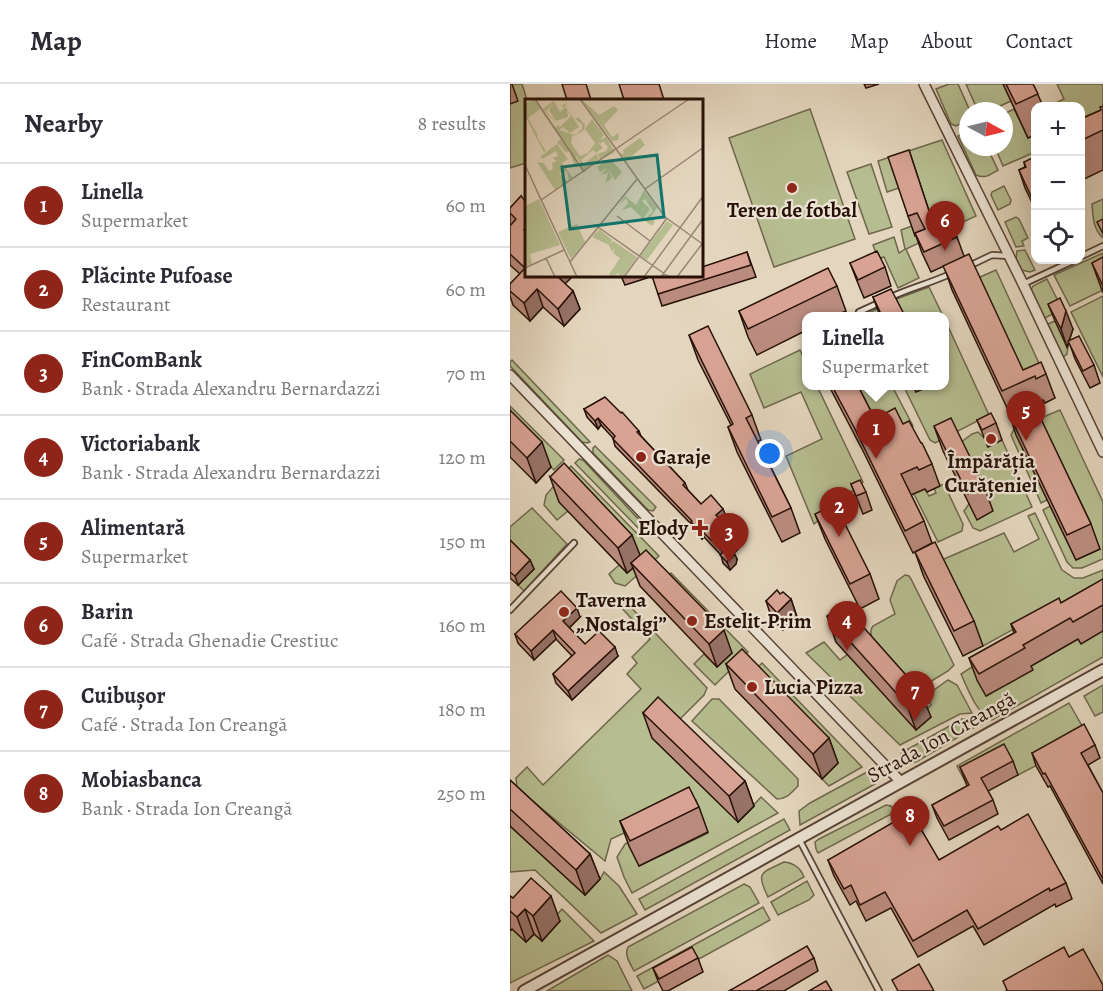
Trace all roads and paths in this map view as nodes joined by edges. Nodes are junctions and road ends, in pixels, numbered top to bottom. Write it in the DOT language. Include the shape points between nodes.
graph roads {
  1 [pos="924,84"];
  2 [pos="1103,246"];
  3 [pos="1085,255"];
  4 [pos="1009,256"];
  5 [pos="1066,264"];
  6 [pos="962,269"];
  7 [pos="952,274"];
  8 [pos="1023,284"];
  9 [pos="859,312"];
  10 [pos="510,375"];
  11 [pos="1103,453"];
  12 [pos="574,543"];
  13 [pos="510,610"];
  14 [pos="1103,670"];
  15 [pos="901,782"];
  16 [pos="799,839"];
  17 [pos="524,991"];
  18 [pos="879,991"];
  1 -- 4 [label="street"];
  2 -- 3 [label="lane"];
  4 -- 6 [label="lane" via="992,255"];
  4 -- 8 [label="street"];
  5 -- 8 [label="lane"];
  7 -- 9 [label="lane"];
  8 -- 11 [label="street"];
  10 -- 15 [label="street"];
  12 -- 13 [label="lane"];
  14 -- 15 [label="street, Strada Ion Creangă"];
  15 -- 16 [label="street, Strada Ion Creangă"];
  16 -- 17 [label="street, Strada Ion Creangă"];
  16 -- 18 [label="lane"];
}
